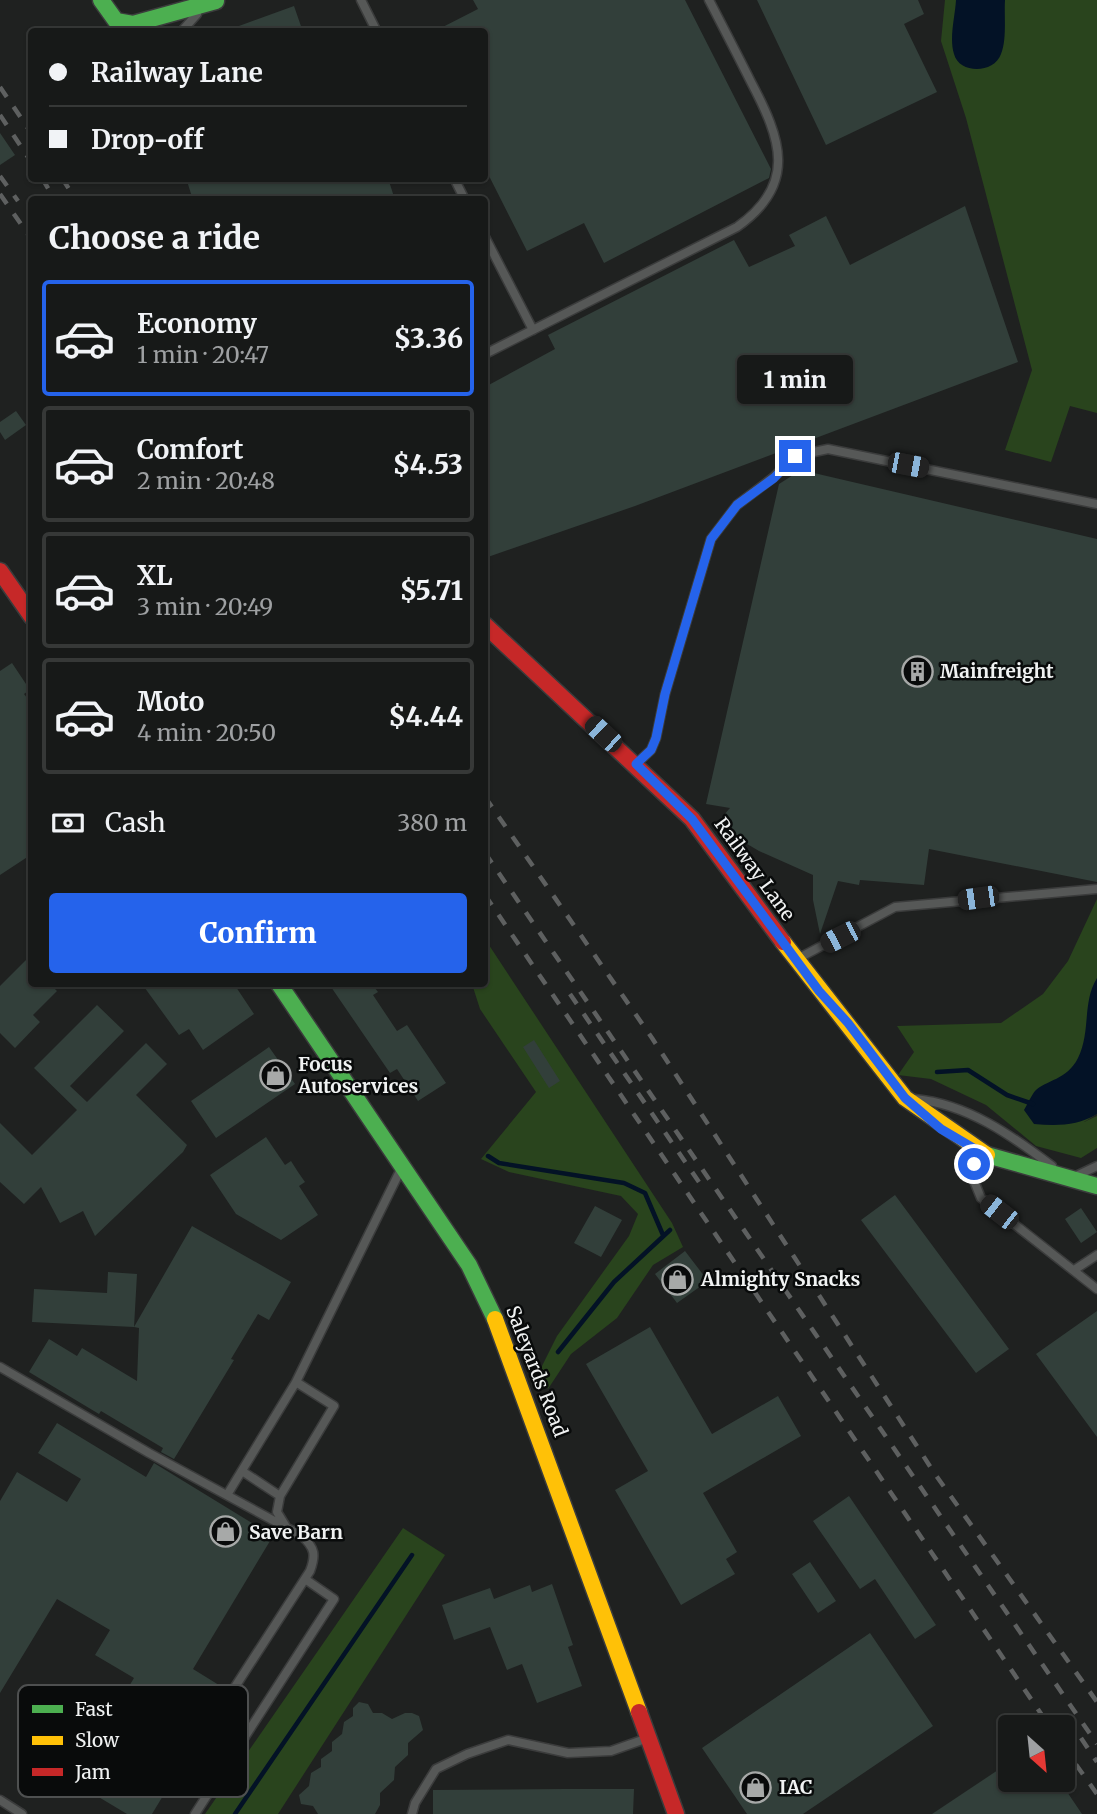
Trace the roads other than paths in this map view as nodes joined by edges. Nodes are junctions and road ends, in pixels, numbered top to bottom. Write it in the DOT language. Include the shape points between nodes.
graph roads {
  1 [pos="101,0"];
  2 [pos="361,0"];
  3 [pos="709,0"];
  4 [pos="218,1"];
  5 [pos="185,28"];
  6 [pos="375,28"];
  7 [pos="488,243"];
  8 [pos="533,330"];
  9 [pos="488,352"];
  10 [pos="1097,504"];
  11 [pos="0,571"];
  12 [pos="28,611"];
  13 [pos="488,628"];
  14 [pos="636,764"];
  15 [pos="1097,889"];
  16 [pos="796,959"];
  17 [pos="281,987"];
  18 [pos="905,1098"];
  19 [pos="980,1152"];
  20 [pos="402,1166"];
  21 [pos="1097,1166"];
  22 [pos="1069,1179"];
  23 [pos="1097,1186"];
  24 [pos="1097,1255"];
  25 [pos="1074,1270"];
  26 [pos="1097,1289"];
  27 [pos="0,1367"];
  28 [pos="296,1382"];
  29 [pos="242,1471"];
  30 [pos="227,1495"];
  31 [pos="280,1496"];
  32 [pos="286,1527"];
  33 [pos="305,1579"];
  34 [pos="236,1685"];
  35 [pos="248,1732"];
  36 [pos="650,1737"];
  37 [pos="206,1797"];
  38 [pos="0,1800"];
  39 [pos="22,1814"];
  40 [pos="195,1814"];
  41 [pos="412,1814"];
  42 [pos="676,1814"];
  1 -- 4 [label="street" via="116,21 133,24"];
  2 -- 6 [label="lane"];
  3 -- 8 [label="lane" via="776,135 779,162 767,200 737,228"];
  4 -- 5 [label="lane"];
  7 -- 8 [label="lane"];
  8 -- 9 [label="lane"];
  10 -- 14 [label="lane" via="828,449 795,456 737,505 711,539 656,738"];
  11 -- 12 [label="street"];
  13 -- 14 [label="street, Railway Lane"];
  14 -- 16 [label="street, Railway Lane" via="692,819"];
  15 -- 16 [label="lane" via="895,906"];
  16 -- 18 [label="street, Railway Lane"];
  17 -- 20 [label="street, Saleyards Road"];
  18 -- 19 [label="street, Railway Lane" via="941,1129"];
  18 -- 22 [label="lane" via="943,1102 967,1112"];
  19 -- 22 [label="street, Railway Lane"];
  19 -- 25 [label="lane" via="972,1176 981,1198"];
  20 -- 28 [label="lane"];
  20 -- 36 [label="street, Saleyards Road" via="468,1265 493,1313"];
  21 -- 22 [label="lane"];
  22 -- 23 [label="street, Railway Lane"];
  24 -- 25 [label="lane"];
  25 -- 26 [label="lane"];
  27 -- 30 [label="lane"];
  28 -- 29 [label="lane"];
  28 -- 31 [label="lane" via="334,1406"];
  29 -- 30 [label="lane"];
  29 -- 31 [label="lane"];
  30 -- 32 [label="lane"];
  31 -- 32 [label="lane" via="277,1512"];
  32 -- 33 [label="lane" via="313,1546 315,1558"];
  33 -- 34 [label="lane"];
  33 -- 35 [label="lane" via="334,1599"];
  36 -- 41 [label="lane" via="611,1751 568,1753 508,1740 436,1769"];
  36 -- 42 [label="street, Saleyards Road"];
  37 -- 40 [label="lane"];
  38 -- 39 [label="lane"];
}
